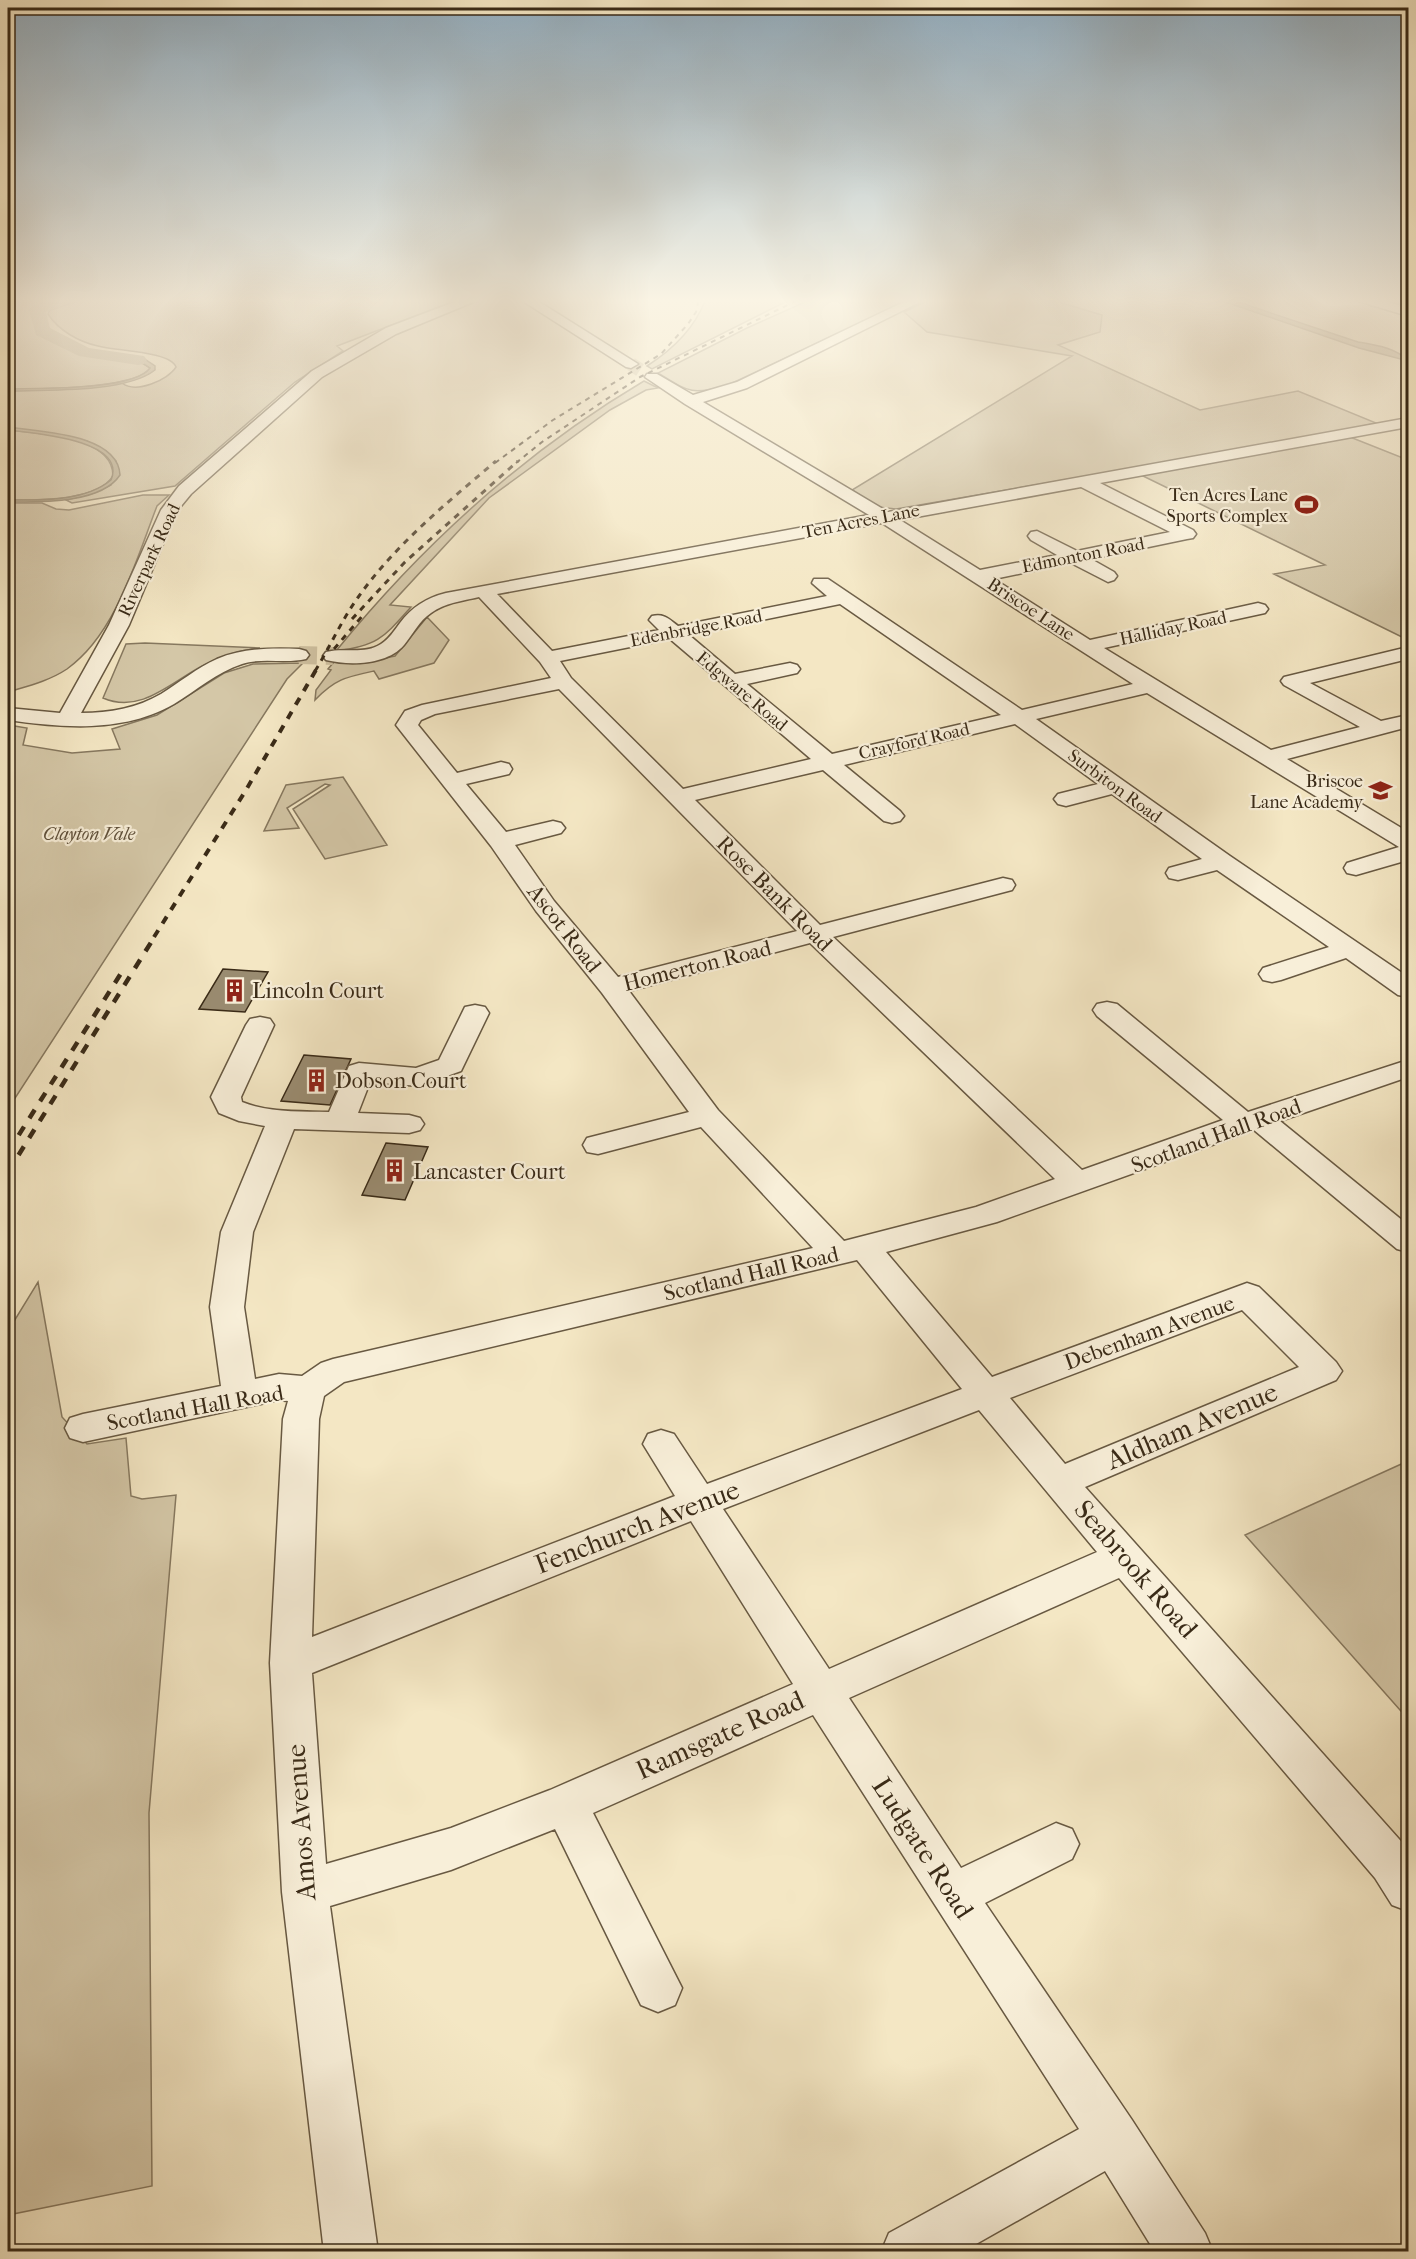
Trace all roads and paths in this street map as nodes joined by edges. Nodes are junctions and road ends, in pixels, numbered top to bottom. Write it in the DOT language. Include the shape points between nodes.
graph roads {
  1 [pos="284,403"];
  2 [pos="694,403"];
  3 [pos="1408,422"];
  4 [pos="1376,428"];
  5 [pos="1398,437"];
  6 [pos="1081,480"];
  7 [pos="884,517"];
  8 [pos="1037,536"];
  9 [pos="1074,556"];
  10 [pos="979,576"];
  11 [pos="1108,576"];
  12 [pos="821,583"];
  13 [pos="483,591"];
  14 [pos="843,598"];
  15 [pos="1258,609"];
  16 [pos="666,626"];
  17 [pos="1088,646"];
  18 [pos="1408,653"];
  19 [pos="299,655"];
  20 [pos="333,656"];
  21 [pos="548,658"];
  22 [pos="790,669"];
  23 [pos="730,681"];
  24 [pos="564,682"];
  25 [pos="1150,686"];
  26 [pos="8,714"];
  27 [pos="1019,717"];
  28 [pos="67,720"];
  29 [pos="1408,721"];
  30 [pos="1379,729"];
  31 [pos="1270,757"];
  32 [pos="826,762"];
  33 [pos="501,769"];
  34 [pos="451,781"];
  35 [pos="1117,786"];
  36 [pos="678,796"];
  37 [pos="1066,799"];
  38 [pos="892,816"];
  39 [pos="553,828"];
  40 [pos="500,841"];
  41 [pos="1408,842"];
  42 [pos="1408,852"];
  43 [pos="1221,861"];
  44 [pos="1356,868"];
  45 [pos="1178,873"];
  46 [pos="1003,885"];
  47 [pos="816,934"];
  48 [pos="1348,949"];
  49 [pos="1272,974"];
  50 [pos="612,987"];
  51 [pos="1408,989"];
  52 [pos="1107,1010"];
  53 [pos="475,1013"];
  54 [pos="260,1025"];
  55 [pos="1406,1072"];
  56 [pos="392,1075"];
  57 [pos="707,1116"];
  58 [pos="284,1120"];
  59 [pos="340,1120"];
  60 [pos="1251,1121"];
  61 [pos="373,1122"];
  62 [pos="409,1125"];
  63 [pos="598,1145"];
  64 [pos="1078,1184"];
  65 [pos="1408,1242"];
  66 [pos="850,1250"];
  67 [pos="1324,1371"];
  68 [pos="308,1390"];
  69 [pos="983,1393"];
  70 [pos="240,1394"];
  71 [pos="83,1428"];
  72 [pos="661,1444"];
  73 [pos="1059,1482"];
  74 [pos="697,1503"];
  75 [pos="1126,1557"];
  76 [pos="291,1664"];
  77 [pos="821,1691"];
  78 [pos="566,1804"];
  79 [pos="1056,1844"];
  80 [pos="1408,1890"];
  81 [pos="305,1892"];
  82 [pos="953,1896"];
  83 [pos="658,1988"];
  84 [pos="1114,2138"];
  85 [pos="351,2252"];
  86 [pos="908,2252"];
  87 [pos="1186,2252"];
  1 -- 28 [label="street, Riverpark Road" via="185,490 169,510 119,625"];
  2 -- 7 [label="street, Briscoe Lane"];
  3 -- 4 [label="street, Ten Acres Lane"];
  4 -- 5 [label="street"];
  4 -- 6 [label="street, Ten Acres Lane"];
  6 -- 7 [label="street, Ten Acres Lane"];
  6 -- 9 [label="street, Edmonton Road" via="1187,534"];
  7 -- 10 [label="street, Briscoe Lane"];
  7 -- 13 [label="street, Ten Acres Lane"];
  8 -- 9 [label="street"];
  9 -- 10 [label="street, Edmonton Road"];
  9 -- 11 [label="street"];
  10 -- 17 [label="street, Briscoe Lane"];
  12 -- 14 [label="street, Surbiton Road"];
  13 -- 20 [label="street, Ten Acres Lane" via="428,606 382,651"];
  13 -- 21 [label="street, Rose Bank Road"];
  14 -- 16 [label="street, Edenbridge Road"];
  14 -- 27 [label="street, Surbiton Road"];
  15 -- 17 [label="street, Halliday Road"];
  16 -- 21 [label="street, Edenbridge Road"];
  16 -- 23 [label="street, Edgware Road"];
  17 -- 25 [label="street, Briscoe Lane"];
  18 -- 30 [label="street" via="1291,681"];
  19 -- 28 [label="street" via="263,654 234,659 172,698 143,711"];
  21 -- 24 [label="street, Rose Bank Road"];
  22 -- 23 [label="street"];
  23 -- 32 [label="street, Edgware Road"];
  24 -- 34 [label="street, Ascot Road" via="429,709 413,716 407,725"];
  24 -- 36 [label="street, Rose Bank Road"];
  25 -- 27 [label="street, Crayford Road"];
  25 -- 31 [label="street, Briscoe Lane"];
  26 -- 28 [label="street"];
  27 -- 32 [label="street, Crayford Road"];
  27 -- 35 [label="street, Surbiton Road"];
  29 -- 30 [label="street"];
  30 -- 31 [label="street"];
  31 -- 41 [label="street, Briscoe Lane"];
  32 -- 36 [label="street, Crayford Road"];
  32 -- 38 [label="street, Edgware Road"];
  33 -- 34 [label="street"];
  34 -- 40 [label="street, Ascot Road"];
  35 -- 37 [label="street"];
  35 -- 43 [label="street, Surbiton Road"];
  36 -- 47 [label="street, Rose Bank Road"];
  39 -- 40 [label="street"];
  40 -- 50 [label="street, Ascot Road" via="546,906"];
  42 -- 44 [label="street"];
  43 -- 45 [label="street"];
  43 -- 48 [label="street, Surbiton Road"];
  46 -- 47 [label="street, Homerton Road"];
  47 -- 50 [label="street, Homerton Road"];
  47 -- 64 [label="street, Rose Bank Road"];
  48 -- 49 [label="street"];
  48 -- 51 [label="street, Surbiton Road"];
  50 -- 57 [label="street, Ascot Road"];
  52 -- 60 [label="street"];
  53 -- 56 [label="street" via="451,1065 419,1077"];
  54 -- 58 [label="street" via="226,1097 229,1107 249,1115"];
  55 -- 60 [label="street, Scotland Hall Road"];
  56 -- 59 [label="street" via="359,1072"];
  56 -- 61 [label="street"];
  57 -- 63 [label="street"];
  57 -- 66 [label="street, Ascot Road"];
  58 -- 59 [label="street"];
  58 -- 70 [label="street" via="237,1232 227,1307"];
  59 -- 61 [label="street"];
  60 -- 64 [label="street, Scotland Hall Road"];
  60 -- 65 [label="street"];
  61 -- 62 [label="street"];
  64 -- 66 [label="street, Scotland Hall Road" via="986,1215"];
  66 -- 68 [label="street, Scotland Hall Road" via="333,1372"];
  66 -- 69 [label="street, Seabrook Road"];
  67 -- 69 [label="street, Debenham Avenue" via="1247,1295"];
  67 -- 73 [label="street, Aldham Avenue"];
  68 -- 70 [label="street, Scotland Hall Road" via="279,1387"];
  68 -- 76 [label="street, Amos Avenue" via="301,1419"];
  69 -- 73 [label="street, Seabrook Road"];
  69 -- 74 [label="street, Fenchurch Avenue"];
  70 -- 71 [label="street, Scotland Hall Road"];
  72 -- 74 [label="street, Ludgate Road"];
  73 -- 75 [label="street, Seabrook Road"];
  74 -- 76 [label="street, Fenchurch Avenue"];
  74 -- 77 [label="street, Ludgate Road"];
  75 -- 77 [label="street, Ramsgate Road"];
  75 -- 80 [label="street, Seabrook Road" via="1391,1863"];
  76 -- 81 [label="street, Amos Avenue"];
  77 -- 78 [label="street, Ramsgate Road"];
  77 -- 82 [label="street, Ludgate Road"];
  78 -- 81 [label="street, Ramsgate Road" via="451,1849"];
  78 -- 83 [label="street"];
  79 -- 82 [label="street"];
  81 -- 85 [label="street, Amos Avenue"];
  82 -- 84 [label="street, Ludgate Road"];
  84 -- 86 [label="street"];
  84 -- 87 [label="street, Ludgate Road"];
}
